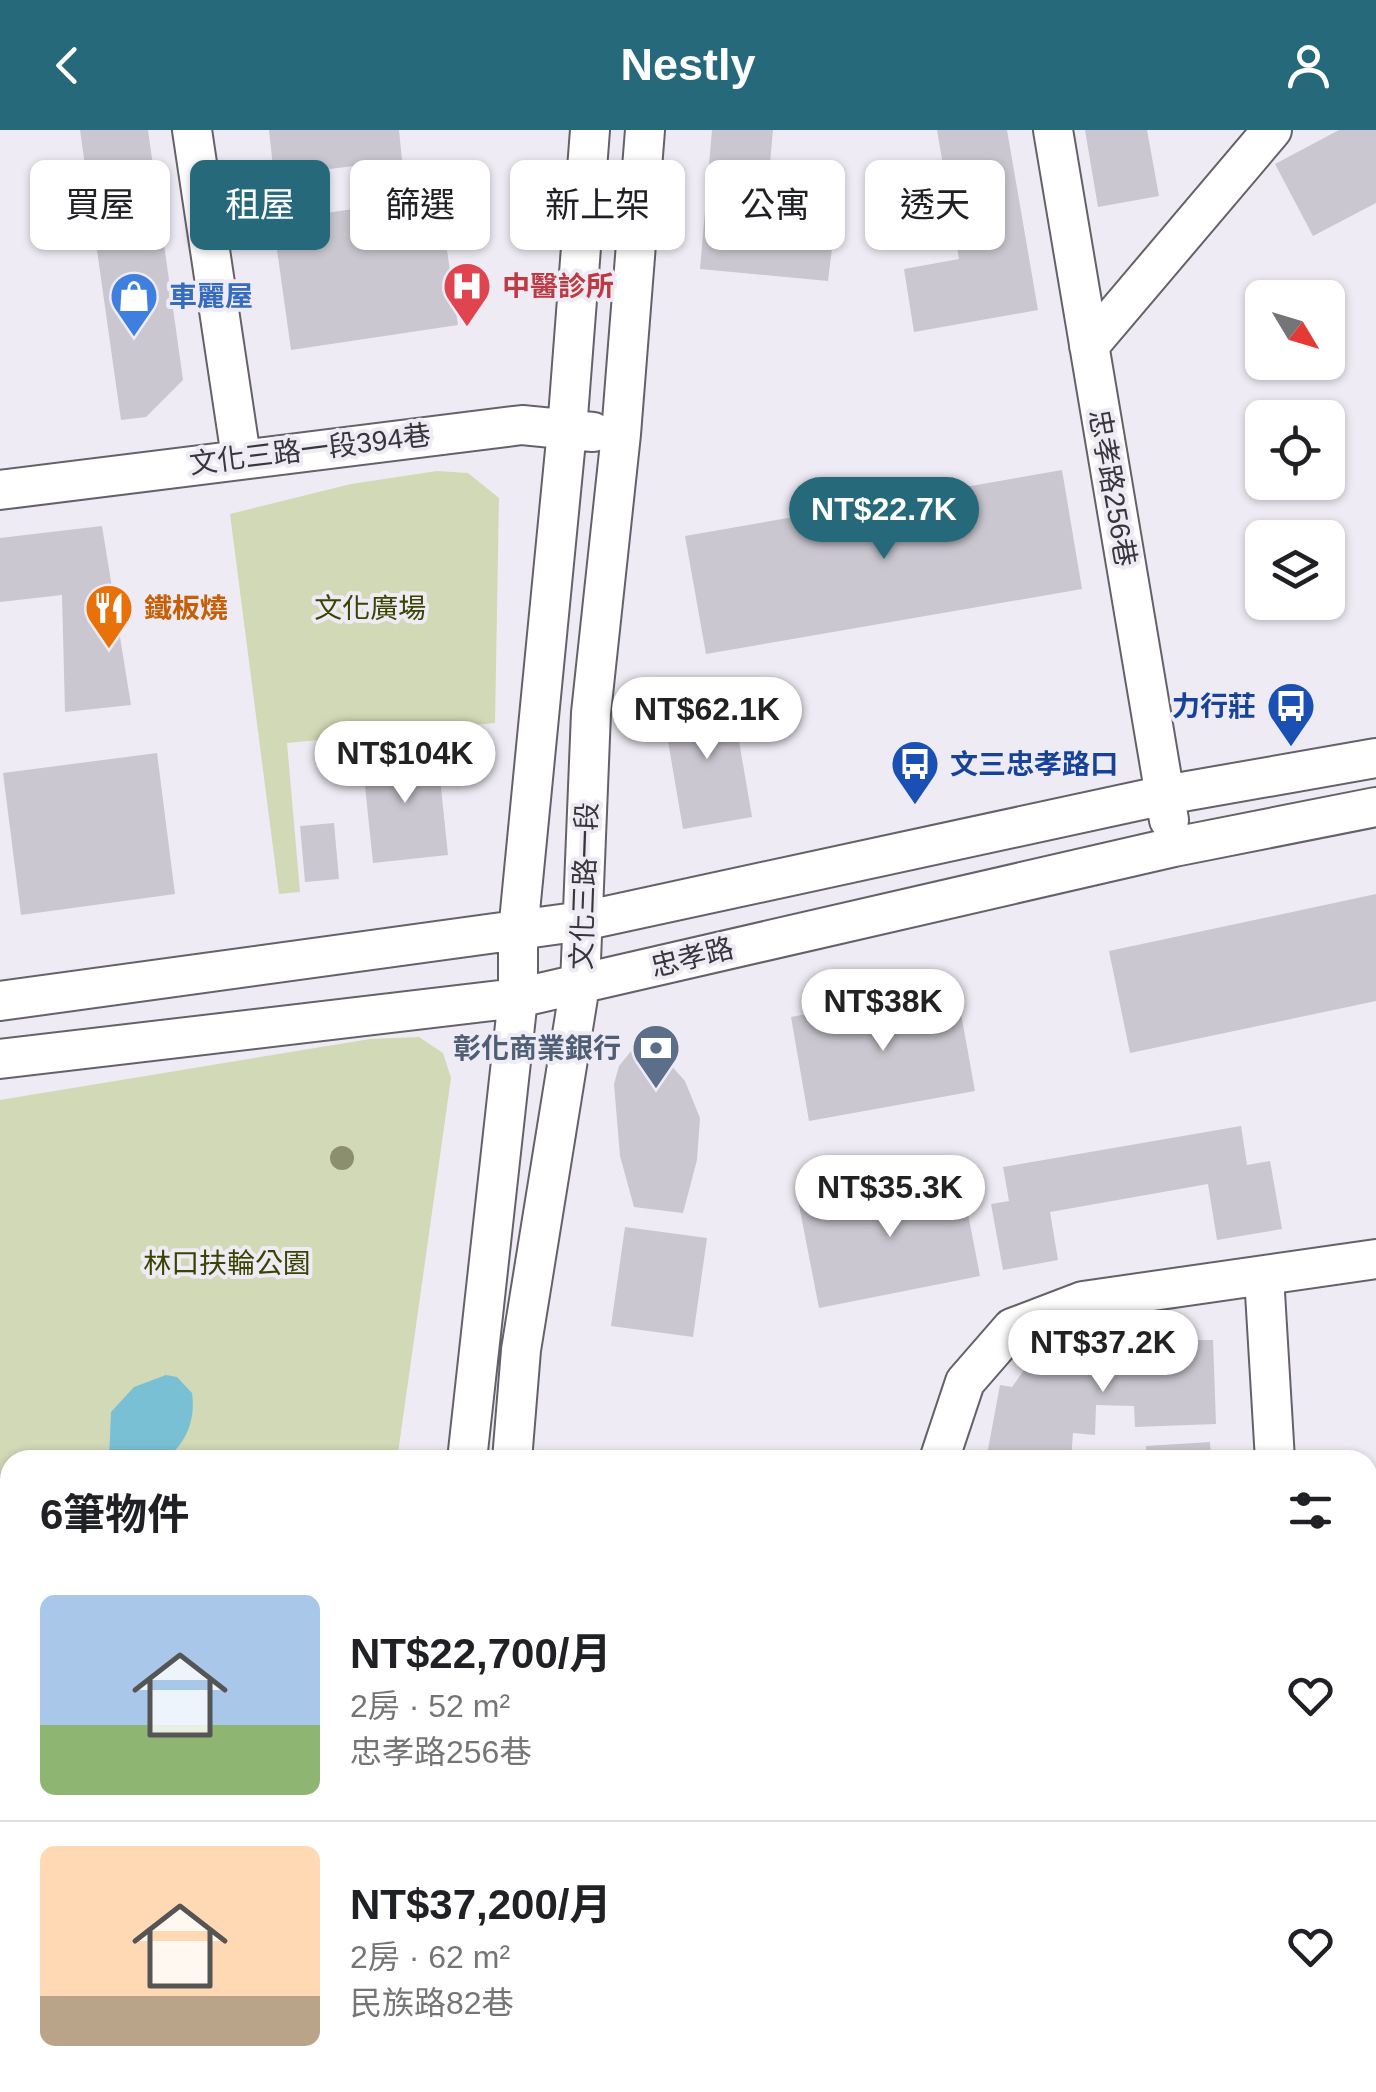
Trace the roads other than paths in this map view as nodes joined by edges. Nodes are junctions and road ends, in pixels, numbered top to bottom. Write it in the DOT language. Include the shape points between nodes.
graph roads {
  1 [pos="192,130"];
  2 [pos="590,130"];
  3 [pos="645,130"];
  4 [pos="1053,130"];
  5 [pos="1272,130"];
  6 [pos="1090,346"];
  7 [pos="567,430"];
  8 [pos="620,434"];
  9 [pos="240,456"];
  10 [pos="0,490"];
  11 [pos="1376,758"];
  12 [pos="1165,795"];
  13 [pos="1376,807"];
  14 [pos="1174,847"];
  15 [pos="583,921"];
  16 [pos="518,932"];
  17 [pos="580,986"];
  18 [pos="518,998"];
  19 [pos="0,1001"];
  20 [pos="0,1059"];
  21 [pos="1376,1259"];
  22 [pos="1264,1276"];
  23 [pos="468,1450"];
  24 [pos="513,1450"];
  25 [pos="943,1450"];
  26 [pos="1274,1450"];
  1 -- 9 [label="street"];
  2 -- 7 [label="street, 文化三路一段"];
  3 -- 8 [label="street, 文化三路一段"];
  4 -- 6 [label="street, 忠孝路256巷"];
  5 -- 6 [label="street"];
  6 -- 12 [label="street, 忠孝路256巷"];
  7 -- 8 [label="street, 文化三路一段394巷"];
  7 -- 9 [label="street, 文化三路一段394巷" via="522,425"];
  7 -- 16 [label="street, 文化三路一段"];
  8 -- 15 [label="street, 文化三路一段" via="591,714"];
  9 -- 10 [label="street, 文化三路一段394巷"];
  11 -- 12 [label="street, 忠孝路"];
  12 -- 14 [label="street, 忠孝路256巷"];
  12 -- 15 [label="street, 忠孝路"];
  13 -- 14 [label="street, 忠孝路"];
  14 -- 17 [label="street, 忠孝路"];
  15 -- 16 [label="street, 忠孝路"];
  15 -- 17 [label="street, 文化三路一段"];
  16 -- 18 [label="street, 文化三路一段"];
  16 -- 19 [label="street, 忠孝路"];
  17 -- 18 [label="street, 忠孝路"];
  17 -- 24 [label="street, 文化三路一段" via="521,1350"];
  18 -- 20 [label="street, 忠孝路"];
  18 -- 23 [label="street, 文化三路一段"];
  21 -- 22 [label="street"];
  22 -- 25 [label="street" via="1083,1301 1012,1328 965,1382"];
  22 -- 26 [label="street"];
}
